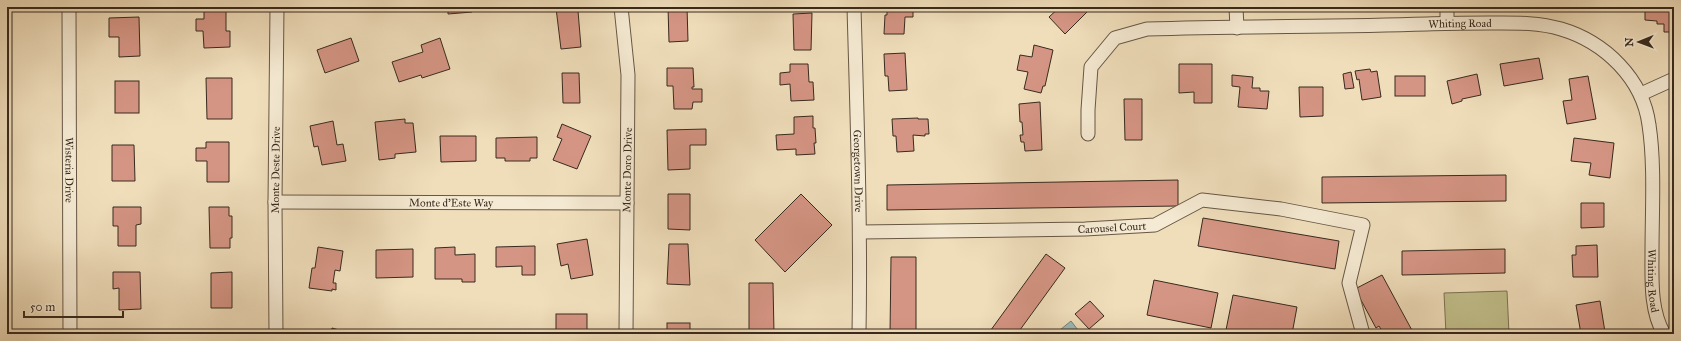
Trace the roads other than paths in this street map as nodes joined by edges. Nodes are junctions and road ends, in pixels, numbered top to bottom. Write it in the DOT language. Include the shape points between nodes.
graph roads {
  1 [pos="69,7"];
  2 [pos="277,7"];
  3 [pos="621,7"];
  4 [pos="854,7"];
  5 [pos="1236,7"];
  6 [pos="1447,7"];
  7 [pos="1447,23"];
  8 [pos="1237,28"];
  9 [pos="1674,79"];
  10 [pos="1641,94"];
  11 [pos="1088,134"];
  12 [pos="275,202"];
  13 [pos="627,203"];
  14 [pos="860,232"];
  15 [pos="70,334"];
  16 [pos="276,334"];
  17 [pos="626,334"];
  18 [pos="859,334"];
  19 [pos="1363,334"];
  20 [pos="1664,334"];
  1 -- 15 [label="street, Wisteria Drive"];
  2 -- 12 [label="street, Monte Deste Drive"];
  3 -- 13 [label="street, Monte Doro Drive" via="628,75"];
  4 -- 14 [label="street, Georgetown Drive"];
  5 -- 8 [label="street"];
  6 -- 7 [label="street"];
  7 -- 8 [label="street, Whiting Road"];
  7 -- 10 [label="street, Whiting Road" via="1532,22 1561,29 1584,38 1611,57 1622,67"];
  8 -- 11 [label="street, Whiting Road" via="1147,29 1115,38 1091,67"];
  9 -- 10 [label="street"];
  10 -- 20 [label="street, Whiting Road" via="1649,124 1651,151 1652,296"];
  12 -- 13 [label="street, Monte d'Este Way"];
  12 -- 16 [label="street, Monte Deste Drive"];
  13 -- 17 [label="street, Monte Doro Drive"];
  14 -- 18 [label="street, Georgetown Drive"];
  14 -- 19 [label="street, Carousel Court" via="1086,229 1155,225 1202,200 1281,210 1355,224 1363,226 1349,283"];
}
